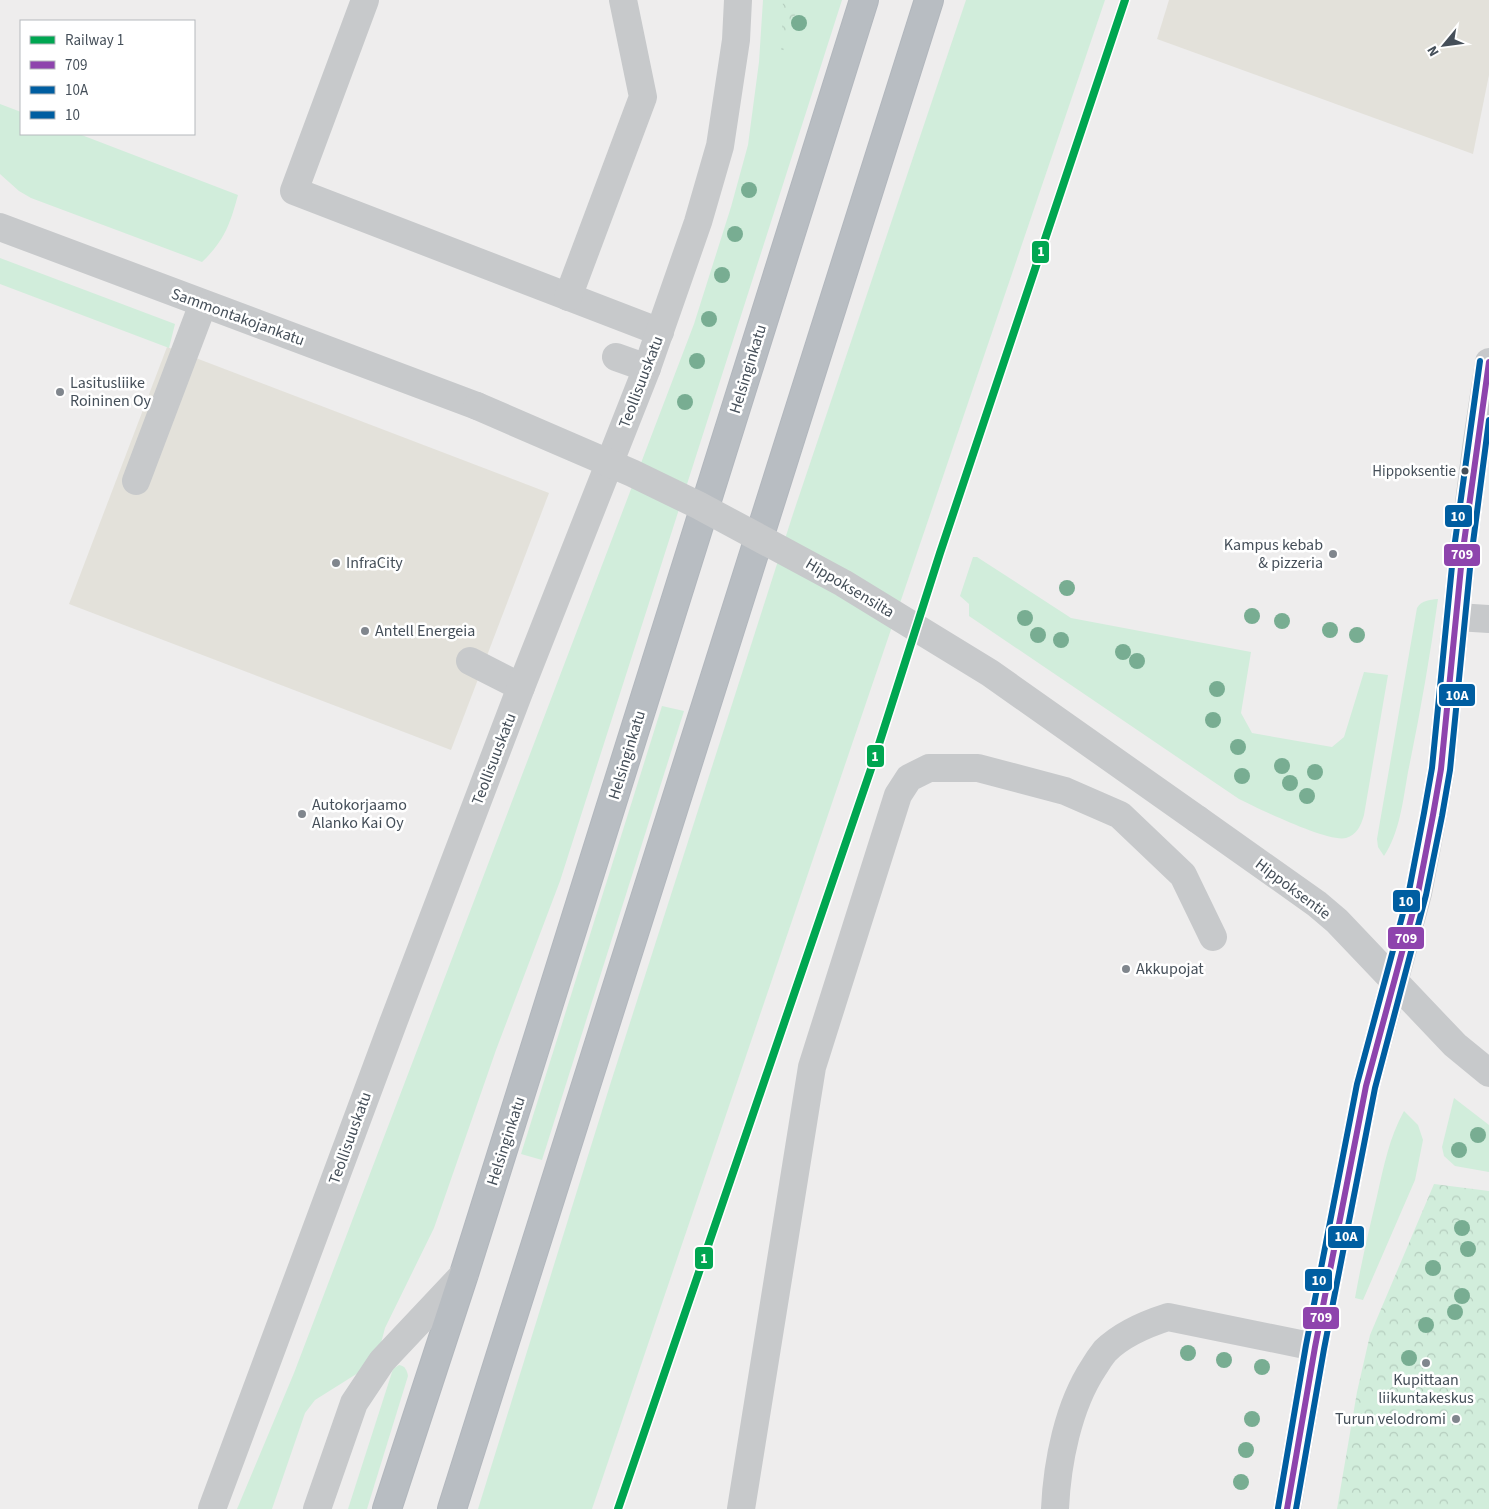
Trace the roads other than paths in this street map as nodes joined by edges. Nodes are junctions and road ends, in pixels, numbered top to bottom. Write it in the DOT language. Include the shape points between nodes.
graph roads {
  1 [pos="365,0"];
  2 [pos="622,0"];
  3 [pos="738,0"];
  4 [pos="864,0"];
  5 [pos="929,0"];
  6 [pos="0,227"];
  7 [pos="568,297"];
  8 [pos="203,304"];
  9 [pos="660,332"];
  10 [pos="616,357"];
  11 [pos="1489,362"];
  12 [pos="647,368"];
  13 [pos="477,406"];
  14 [pos="136,481"];
  15 [pos="1457,617"];
  16 [pos="1489,619"];
  17 [pos="470,661"];
  18 [pos="522,687"];
  19 [pos="1196,819"];
  20 [pos="1213,937"];
  21 [pos="1394,983"];
  22 [pos="1489,1073"];
  23 [pos="464,1274"];
  24 [pos="1315,1347"];
  25 [pos="212,1509"];
  26 [pos="317,1509"];
  27 [pos="387,1509"];
  28 [pos="452,1509"];
  29 [pos="741,1509"];
  30 [pos="1055,1509"];
  31 [pos="1287,1509"];
  1 -- 7 [label="street" via="294,191"];
  2 -- 7 [label="street" via="643,97"];
  3 -- 9 [label="street, Teollisuuskatu" via="736,40 720,146"];
  4 -- 23 [label="highway, Helsinginkatu"];
  5 -- 28 [label="highway"];
  6 -- 8 [label="street, Sammontakojankatu"];
  7 -- 9 [label="street"];
  8 -- 13 [label="street, Sammontakojankatu"];
  8 -- 14 [label="street"];
  9 -- 12 [label="street, Teollisuuskatu"];
  10 -- 12 [label="street"];
  11 -- 15 [label="street"];
  12 -- 18 [label="street, Teollisuuskatu"];
  13 -- 19 [label="street, Hippoksensilta, bridge" via="632,473 775,544 843,582 990,673"];
  15 -- 16 [label="street"];
  15 -- 21 [label="street" via="1441,769 1418,894"];
  17 -- 18 [label="street"];
  18 -- 25 [label="street, Teollisuuskatu"];
  19 -- 21 [label="street, Hippoksentie" via="1317,904"];
  20 -- 29 [label="street" via="1183,875 1120,815 1065,791 978,768 929,768 909,778 898,795 812,1067"];
  21 -- 22 [label="street, Hippoksentie" via="1455,1045"];
  21 -- 24 [label="street" via="1366,1086"];
  23 -- 26 [label="street" via="382,1361 354,1402"];
  23 -- 27 [label="highway, Helsinginkatu"];
  24 -- 30 [label="street" via="1168,1317 1120,1339 1104,1352 1083,1384 1060,1463"];
  24 -- 31 [label="street"];
}
